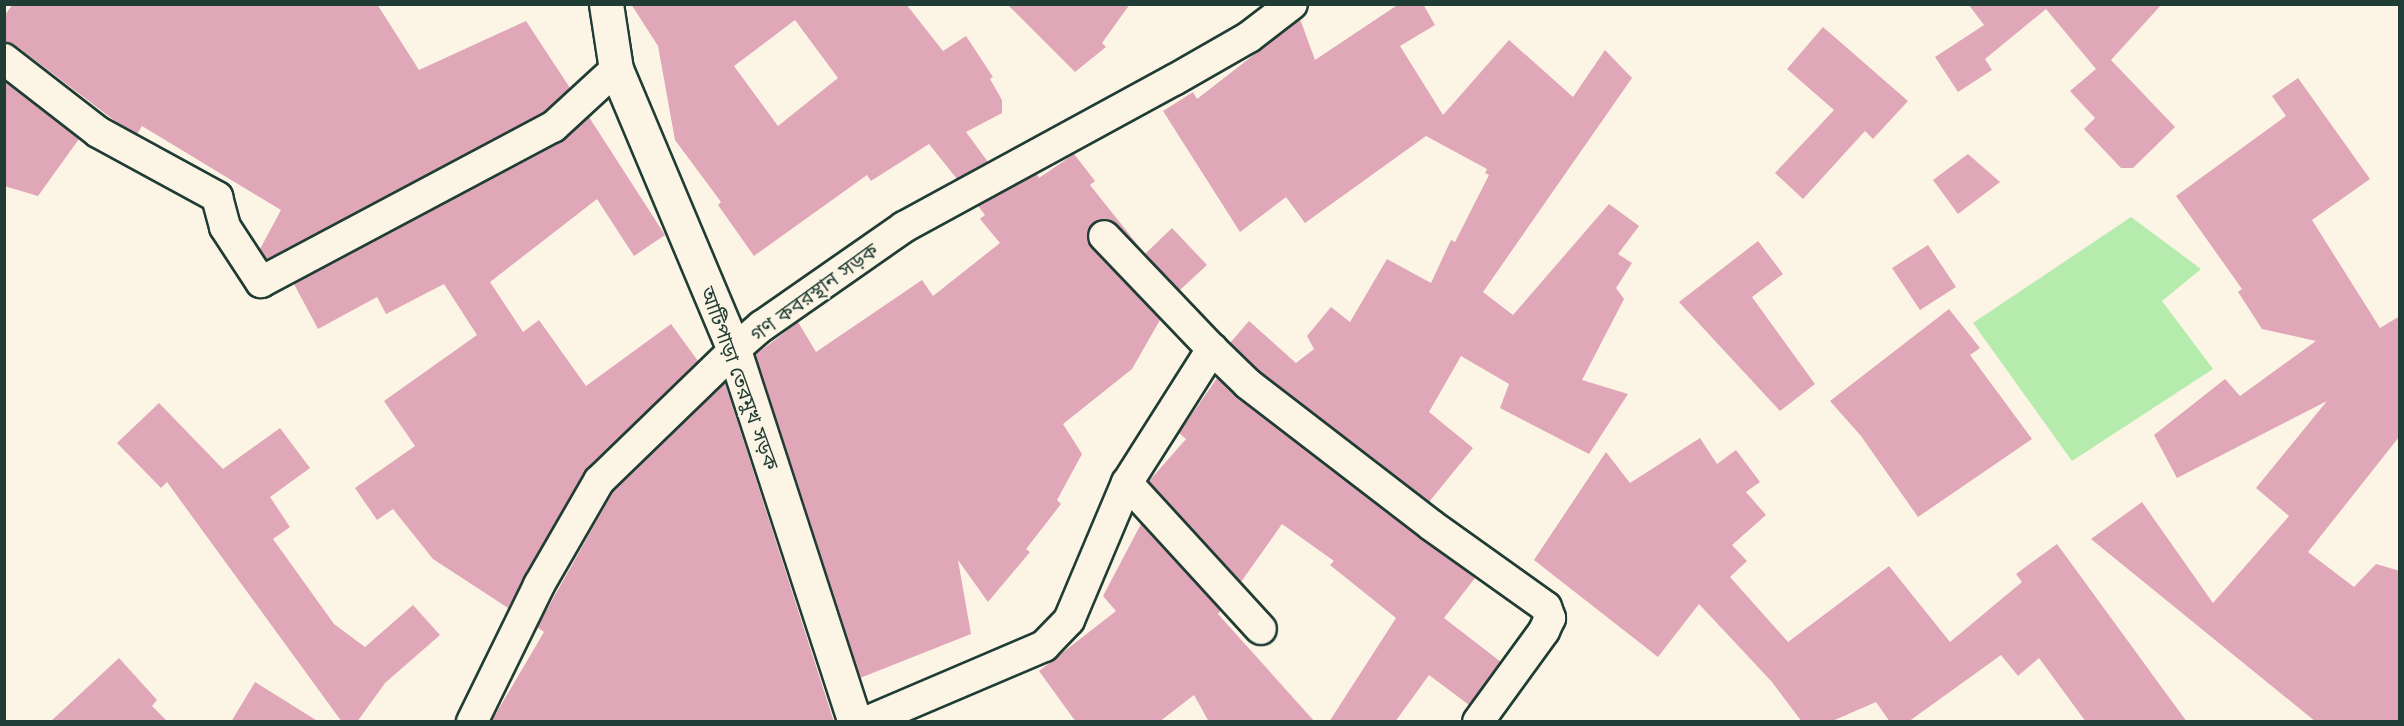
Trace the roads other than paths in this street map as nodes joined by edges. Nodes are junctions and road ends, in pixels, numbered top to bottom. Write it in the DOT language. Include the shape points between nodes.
graph roads {
  1 [pos="606,4"];
  2 [pos="1292,4"];
  3 [pos="4,59"];
  4 [pos="616,69"];
  5 [pos="1104,236"];
  6 [pos="1212,349"];
  7 [pos="734,350"];
  8 [pos="1127,483"];
  9 [pos="1261,629"];
  10 [pos="472,722"];
  11 [pos="855,722"];
  12 [pos="867,722"];
  13 [pos="1478,722"];
  1 -- 4 [label="main road, আটিপাড়া তেরমুখ সড়ক"];
  2 -- 7 [label="street, গণ কবরস্থান সড়ক" via="1249,37 904,227 762,326"];
  3 -- 4 [label="street" via="98,132 217,197 225,227 261,282 553,127"];
  4 -- 7 [label="main road, আটিপাড়া তেরমুখ সড়ক"];
  5 -- 6 [label="street"];
  6 -- 8 [label="street"];
  6 -- 13 [label="street" via="1248,384 1431,525 1546,607 1550,618 1544,631"];
  7 -- 10 [label="street, গণ কবরস্থান সড়ক" via="598,481 539,585"];
  7 -- 11 [label="main road, আটিপাড়া তেরমুখ সড়ক"];
  8 -- 9 [label="street"];
  8 -- 12 [label="street" via="1069,620 1044,646"];
}
